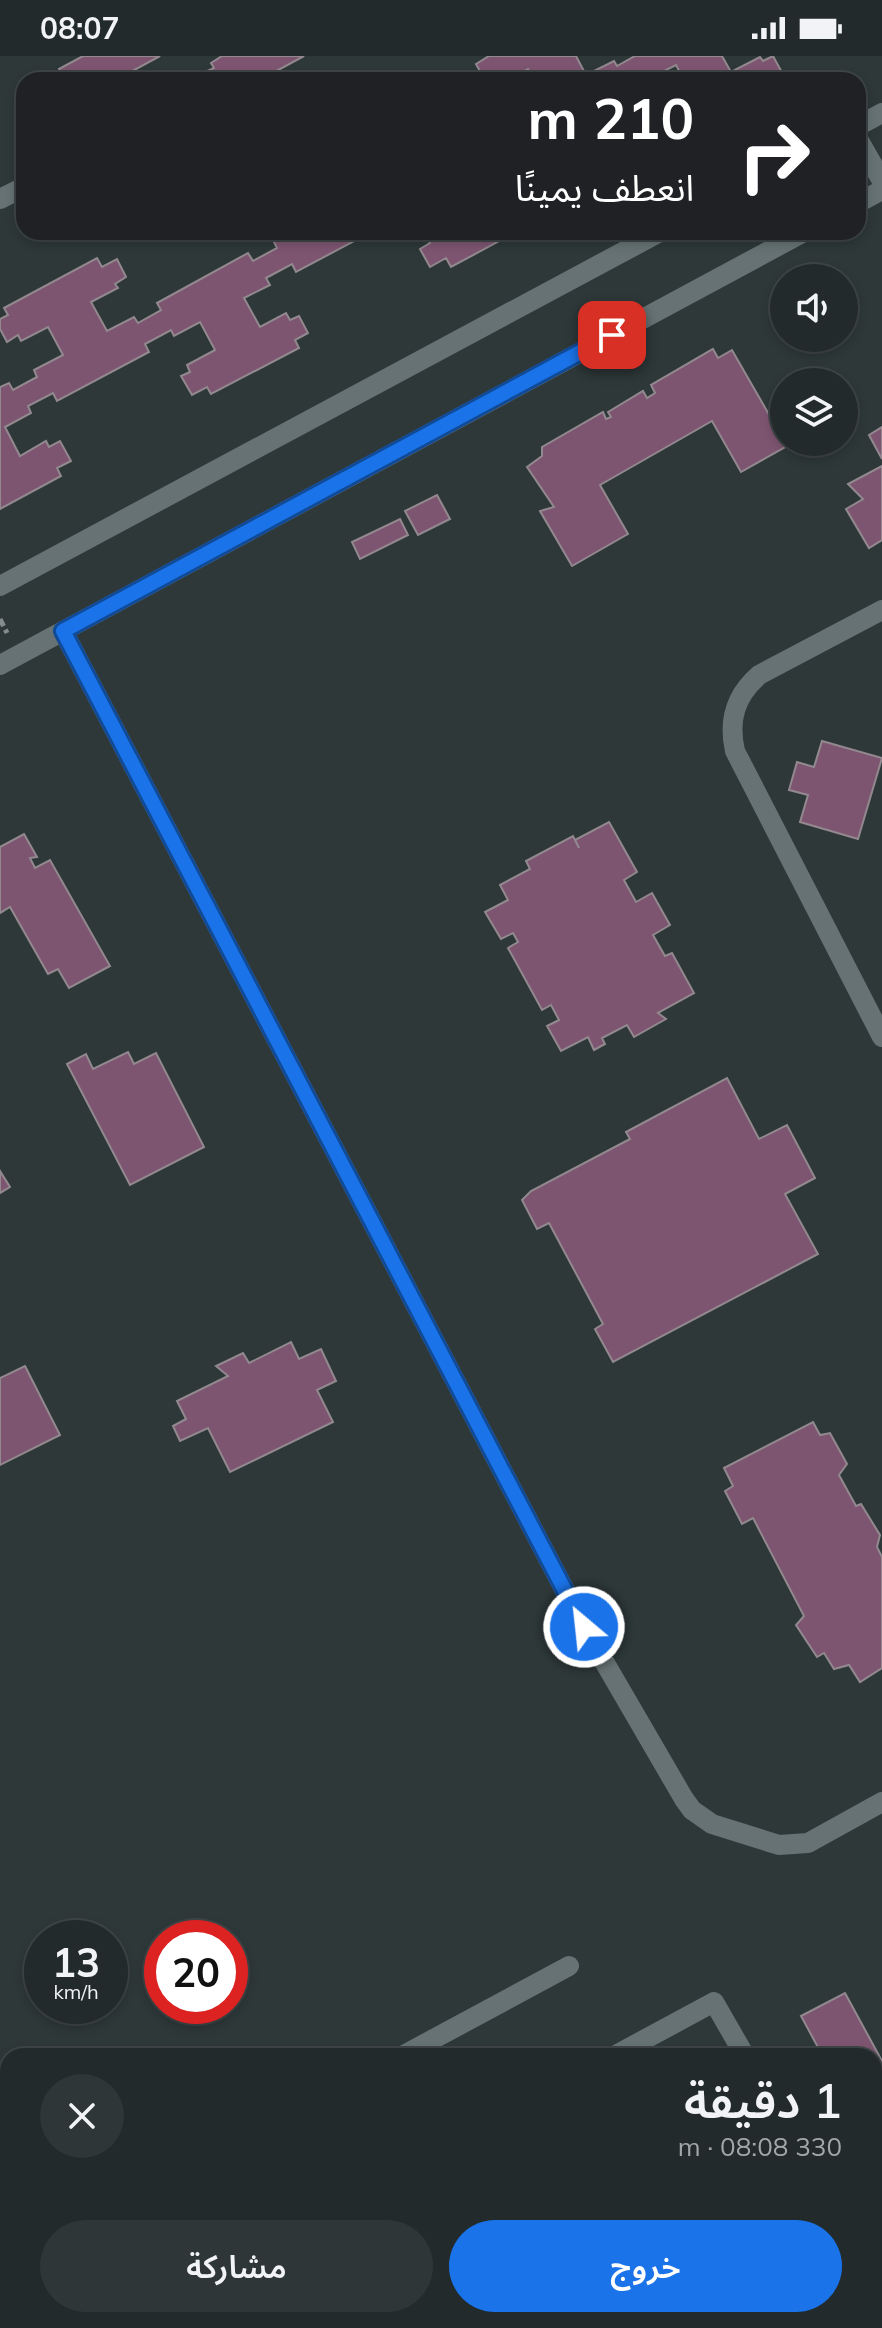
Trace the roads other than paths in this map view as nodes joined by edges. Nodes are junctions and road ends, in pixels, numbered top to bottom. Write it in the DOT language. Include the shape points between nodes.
graph roads {
  1 [pos="866,153"];
  2 [pos="882,181"];
  3 [pos="645,240"];
  4 [pos="789,240"];
  5 [pos="0,586"];
  6 [pos="882,610"];
  7 [pos="63,631"];
  8 [pos="0,665"];
  9 [pos="882,1037"];
  10 [pos="882,1802"];
  11 [pos="569,1966"];
  12 [pos="417,2048"];
  13 [pos="629,2048"];
  14 [pos="740,2048"];
  1 -- 2 [label="lane"];
  3 -- 5 [label="lane"];
  4 -- 7 [label="lane"];
  6 -- 9 [label="lane" via="759,675 737,702 731,735"];
  7 -- 8 [label="lane"];
  7 -- 10 [label="lane" via="584,1627 684,1799 712,1824 779,1845 808,1843"];
  11 -- 12 [label="lane"];
  13 -- 14 [label="lane" via="714,2002"];
}
